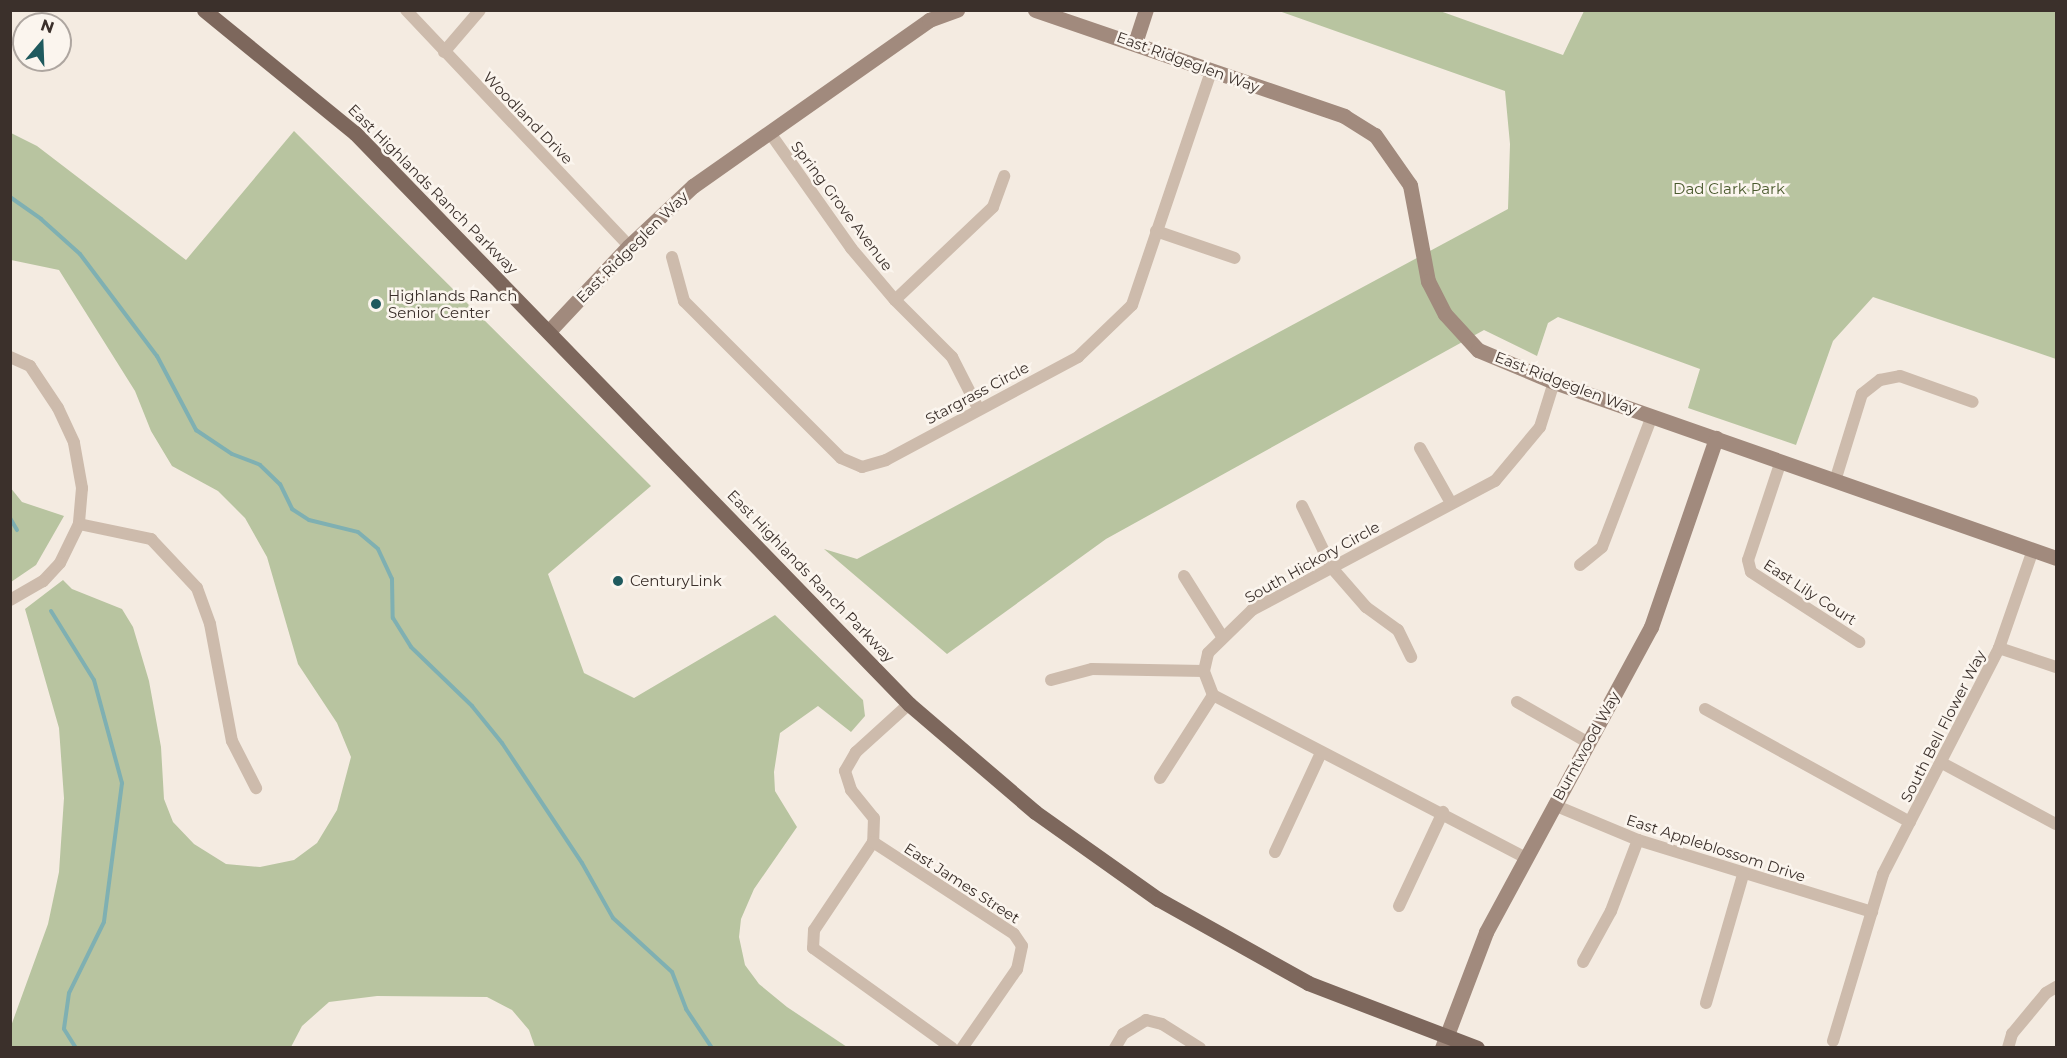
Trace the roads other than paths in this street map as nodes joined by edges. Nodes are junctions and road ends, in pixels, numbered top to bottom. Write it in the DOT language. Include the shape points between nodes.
graph roads {
  1 [pos="204,10"];
  2 [pos="406,10"];
  3 [pos="480,10"];
  4 [pos="957,10"];
  5 [pos="1035,10"];
  6 [pos="1146,10"];
  7 [pos="927,15"];
  8 [pos="1135,43"];
  9 [pos="444,52"];
  10 [pos="1211,72"];
  11 [pos="770,133"];
  12 [pos="1004,176"];
  13 [pos="1156,231"];
  14 [pos="629,246"];
  15 [pos="672,257"];
  16 [pos="1235,258"];
  17 [pos="895,300"];
  18 [pos="550,330"];
  19 [pos="10,357"];
  20 [pos="1554,382"];
  21 [pos="1972,402"];
  22 [pos="978,408"];
  23 [pos="1652,416"];
  24 [pos="1716,438"];
  25 [pos="1420,448"];
  26 [pos="1781,461"];
  27 [pos="1835,481"];
  28 [pos="1451,503"];
  29 [pos="1302,506"];
  30 [pos="79,524"];
  31 [pos="2033,550"];
  32 [pos="2056,558"];
  33 [pos="1580,565"];
  34 [pos="1332,568"];
  35 [pos="1184,576"];
  36 [pos="10,600"];
  37 [pos="1223,638"];
  38 [pos="1859,642"];
  39 [pos="2000,648"];
  40 [pos="1411,657"];
  41 [pos="2056,668"];
  42 [pos="1204,671"];
  43 [pos="1051,680"];
  44 [pos="1213,695"];
  45 [pos="1517,702"];
  46 [pos="909,704"];
  47 [pos="1705,709"];
  48 [pos="1589,743"];
  49 [pos="1321,753"];
  50 [pos="1942,763"];
  51 [pos="1160,778"];
  52 [pos="256,788"];
  53 [pos="1554,805"];
  54 [pos="1443,812"];
  55 [pos="1910,822"];
  56 [pos="2055,824"];
  57 [pos="1638,840"];
  58 [pos="873,842"];
  59 [pos="1275,852"];
  60 [pos="1526,858"];
  61 [pos="1743,875"];
  62 [pos="1399,906"];
  63 [pos="1872,912"];
  64 [pos="1583,962"];
  65 [pos="2056,987"];
  66 [pos="1706,1004"];
  67 [pos="1833,1041"];
  68 [pos="1444,1043"];
  69 [pos="951,1047"];
  70 [pos="962,1047"];
  71 [pos="1115,1047"];
  72 [pos="1200,1047"];
  73 [pos="1477,1047"];
  74 [pos="2008,1047"];
  1 -- 18 [label="main road, East Highlands Ranch Parkway" via="355,133"];
  2 -- 9 [label="street, Woodland Drive"];
  3 -- 9 [label="street"];
  4 -- 7 [label="street, East Ridgeglen Way"];
  5 -- 8 [label="street, East Ridgeglen Way"];
  6 -- 8 [label="street"];
  7 -- 11 [label="street, East Ridgeglen Way"];
  8 -- 10 [label="street, East Ridgeglen Way"];
  9 -- 14 [label="street, Woodland Drive"];
  10 -- 13 [label="street, Stargrass Circle"];
  10 -- 20 [label="street, East Ridgeglen Way" via="1344,116 1376,135 1410,185 1428,281 1445,314 1478,350"];
  11 -- 14 [label="street, East Ridgeglen Way" via="693,186"];
  11 -- 17 [label="street, Spring Grove Avenue" via="850,248"];
  12 -- 17 [label="street" via="993,207"];
  13 -- 16 [label="street"];
  13 -- 22 [label="street, Stargrass Circle" via="1132,305 1100,339 1078,357"];
  14 -- 18 [label="street, East Ridgeglen Way"];
  15 -- 22 [label="street, Stargrass Circle" via="684,301 842,458 862,467 886,460"];
  17 -- 22 [label="street, Spring Grove Avenue" via="952,357"];
  18 -- 46 [label="main road, East Highlands Ranch Parkway"];
  19 -- 30 [label="street" via="30,366 58,408 74,443 82,488"];
  20 -- 23 [label="street, East Ridgeglen Way"];
  20 -- 28 [label="street, South Hickory Circle" via="1540,427 1526,448 1495,481"];
  21 -- 27 [label="street" via="1900,376 1880,380 1862,394"];
  23 -- 24 [label="street, East Ridgeglen Way"];
  23 -- 33 [label="street" via="1602,547"];
  24 -- 26 [label="street, East Ridgeglen Way"];
  24 -- 48 [label="street, Burntwood Way" via="1651,627"];
  25 -- 28 [label="street"];
  26 -- 27 [label="street, East Ridgeglen Way"];
  26 -- 38 [label="street, East Lily Court" via="1748,560 1751,572"];
  27 -- 31 [label="street, East Ridgeglen Way"];
  28 -- 34 [label="street, South Hickory Circle"];
  29 -- 34 [label="street"];
  30 -- 36 [label="street" via="60,563 43,581"];
  30 -- 52 [label="street" via="151,539 197,588 210,624 232,741"];
  31 -- 32 [label="street, East Ridgeglen Way"];
  31 -- 39 [label="street, South Bell Flower Way"];
  34 -- 37 [label="street, South Hickory Circle" via="1252,610"];
  34 -- 40 [label="street" via="1366,607 1398,630"];
  35 -- 37 [label="street"];
  37 -- 42 [label="street, South Hickory Circle" via="1208,653"];
  39 -- 41 [label="street"];
  39 -- 50 [label="street, South Bell Flower Way"];
  42 -- 43 [label="street" via="1092,669"];
  42 -- 44 [label="street"];
  44 -- 49 [label="street"];
  44 -- 51 [label="street"];
  45 -- 48 [label="street"];
  46 -- 58 [label="street" via="884,731 856,752 845,771 851,790 874,818"];
  46 -- 68 [label="main road, East Highlands Ranch Parkway" via="1035,812 1158,900 1308,983"];
  47 -- 55 [label="street"];
  48 -- 53 [label="street, Burntwood Way"];
  49 -- 54 [label="street"];
  49 -- 59 [label="street"];
  50 -- 55 [label="street, South Bell Flower Way"];
  50 -- 56 [label="street"];
  53 -- 57 [label="street, East Appleblossom Drive"];
  53 -- 60 [label="street, Burntwood Way"];
  54 -- 60 [label="street"];
  54 -- 62 [label="street"];
  55 -- 63 [label="street, South Bell Flower Way" via="1883,874"];
  57 -- 61 [label="street, East Appleblossom Drive"];
  57 -- 64 [label="street" via="1611,911"];
  58 -- 69 [label="street" via="814,930 813,948"];
  58 -- 70 [label="street, East James Street" via="1014,934 1022,946 1017,969"];
  60 -- 68 [label="street, Burntwood Way" via="1486,932"];
  61 -- 63 [label="street, East Appleblossom Drive"];
  61 -- 66 [label="street"];
  63 -- 67 [label="street, South Bell Flower Way"];
  65 -- 74 [label="street" via="2046,993 2012,1034"];
  68 -- 73 [label="main road, East Highlands Ranch Parkway"];
  71 -- 72 [label="street" via="1123,1034 1146,1020 1162,1024"];
}
